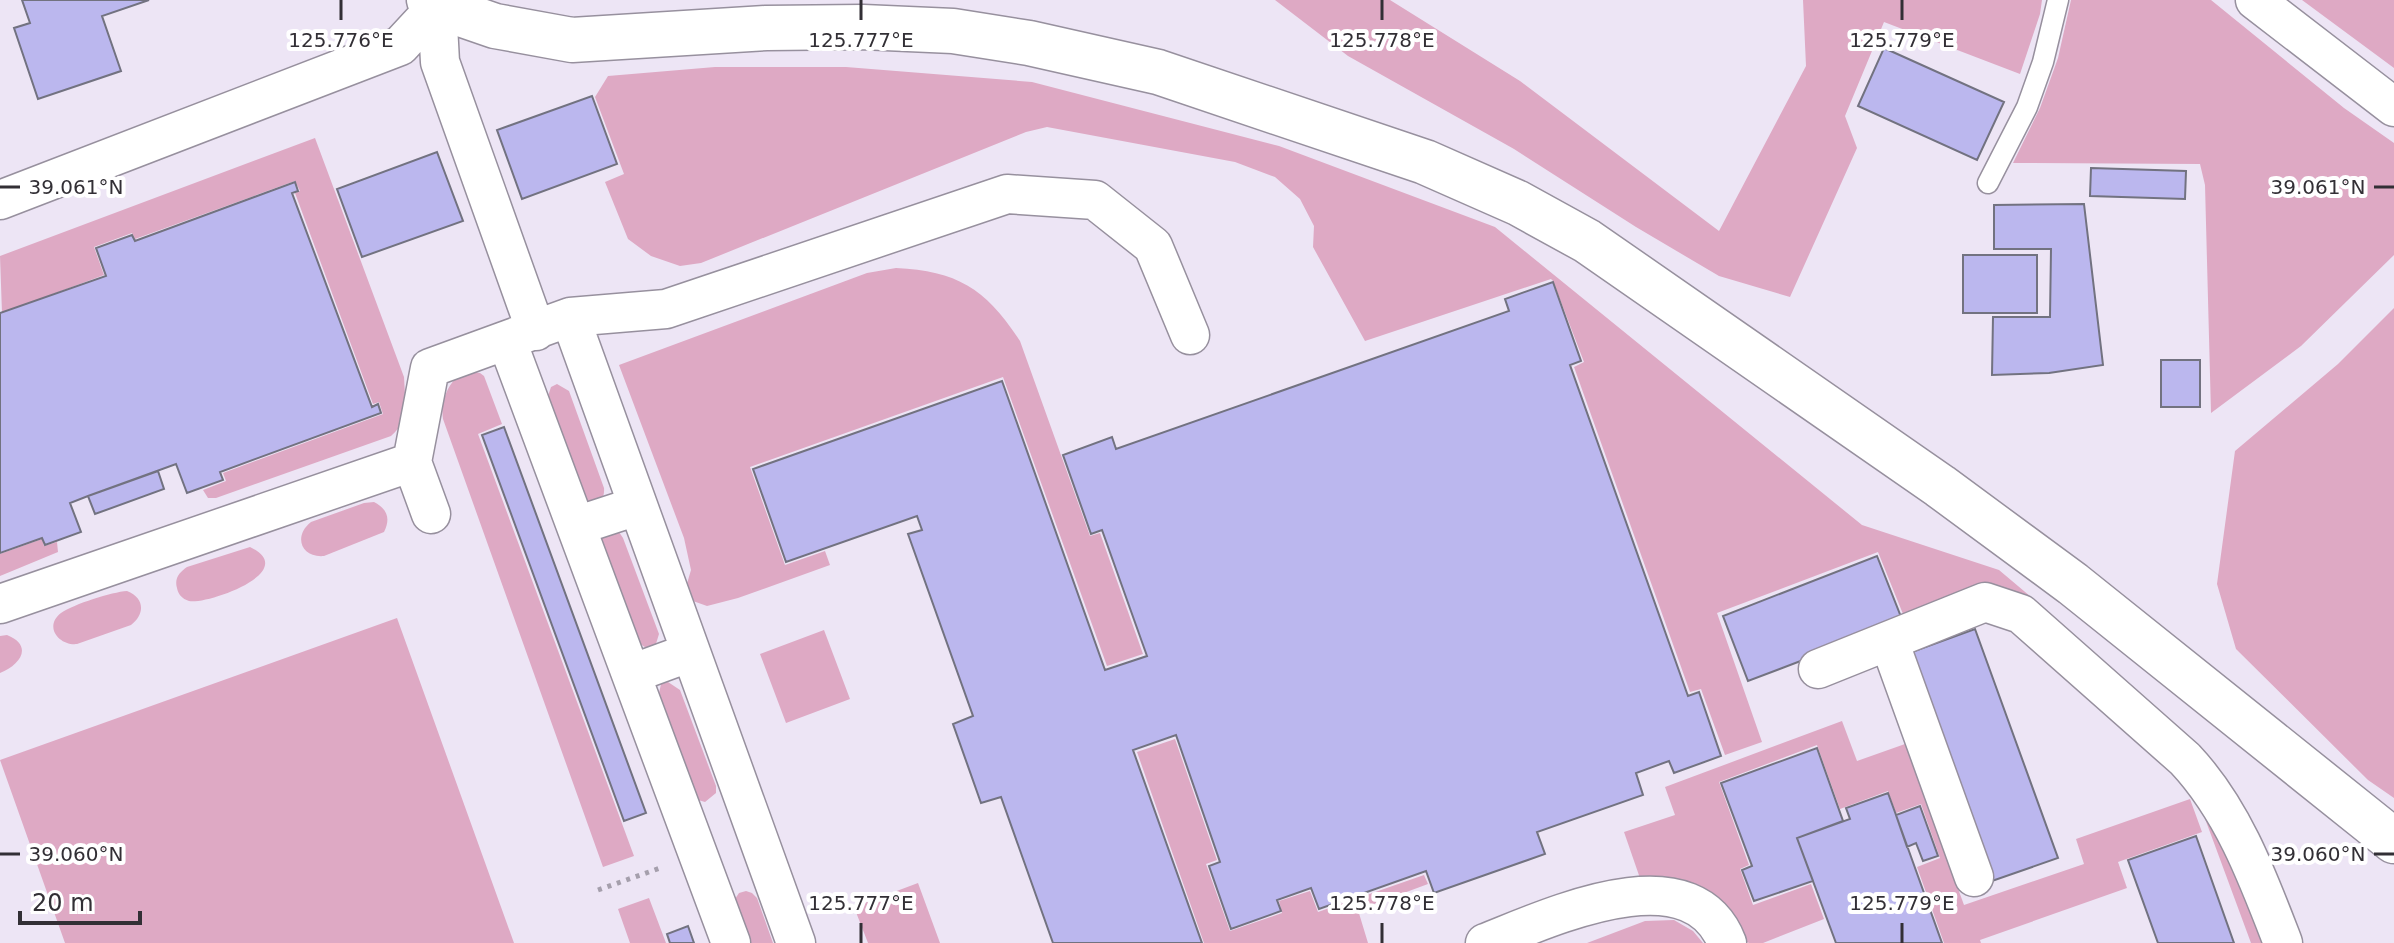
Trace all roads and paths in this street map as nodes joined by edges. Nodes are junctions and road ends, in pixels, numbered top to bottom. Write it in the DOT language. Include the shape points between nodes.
graph roads {
  1 [pos="2058,0"];
  2 [pos="2255,0"];
  3 [pos="433,3"];
  4 [pos="400,46"];
  5 [pos="440,62"];
  6 [pos="2394,107"];
  7 [pos="1988,183"];
  8 [pos="0,200"];
  9 [pos="538,330"];
  10 [pos="1190,335"];
  11 [pos="412,462"];
  12 [pos="637,506"];
  13 [pos="431,514"];
  14 [pos="576,526"];
  15 [pos="0,604"];
  16 [pos="1889,641"];
  17 [pos="691,652"];
  18 [pos="1818,669"];
  19 [pos="631,674"];
  20 [pos="746,806"];
  21 [pos="687,827"];
  22 [pos="2394,841"];
  23 [pos="765,858"];
  24 [pos="634,877"];
  25 [pos="1974,877"];
  26 [pos="707,879"];
  27 [pos="598,890"];
  28 [pos="731,943"];
  29 [pos="796,943"];
  30 [pos="1485,943"];
  31 [pos="1727,943"];
  32 [pos="2283,943"];
  1 -- 7 [label="lane" via="2027,107"];
  2 -- 6 [label="street"];
  3 -- 4 [label="street"];
  3 -- 5 [label="street"];
  3 -- 22 [label="street" via="495,26 572,40 863,27 953,31 1029,43 1158,72 1425,162 1587,241 1940,486 2073,584"];
  4 -- 5 [label="street"];
  4 -- 8 [label="street"];
  5 -- 9 [label="street"];
  9 -- 10 [label="street" via="666,309 1007,194 1095,200 1153,246"];
  9 -- 11 [label="street" via="430,368"];
  9 -- 12 [label="street"];
  9 -- 14 [label="street"];
  11 -- 13 [label="street"];
  11 -- 15 [label="street"];
  12 -- 14 [label="street"];
  12 -- 17 [label="street"];
  14 -- 19 [label="street"];
  16 -- 18 [label="street"];
  16 -- 25 [label="street"];
  16 -- 32 [label="street" via="1985,602 2021,614 2209,784 2255,869"];
  17 -- 19 [label="street"];
  17 -- 20 [label="street"];
  19 -- 21 [label="street"];
  20 -- 21 [label="street"];
  20 -- 23 [label="street"];
  21 -- 26 [label="street"];
  23 -- 26 [label="street"];
  23 -- 29 [label="street"];
  24 -- 27 [label="path"];
  26 -- 28 [label="street"];
  30 -- 31 [label="street" via="1589,903 1639,897 1677,898 1703,909"];
}
